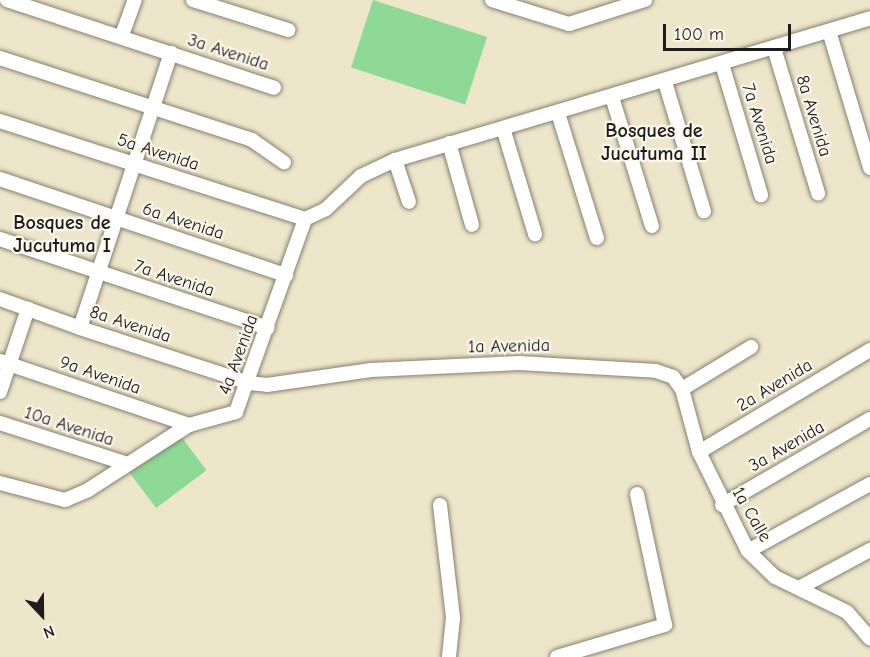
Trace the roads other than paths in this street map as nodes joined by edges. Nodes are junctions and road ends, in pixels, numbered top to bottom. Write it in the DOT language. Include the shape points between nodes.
graph roads {
  1 [pos="7,0"];
  2 [pos="135,0"];
  3 [pos="193,0"];
  4 [pos="492,0"];
  5 [pos="645,0"];
  6 [pos="870,18"];
  7 [pos="288,30"];
  8 [pos="829,31"];
  9 [pos="122,35"];
  10 [pos="774,48"];
  11 [pos="171,53"];
  12 [pos="0,58"];
  13 [pos="722,64"];
  14 [pos="665,82"];
  15 [pos="274,88"];
  16 [pos="612,97"];
  17 [pos="153,107"];
  18 [pos="558,113"];
  19 [pos="0,121"];
  20 [pos="503,128"];
  21 [pos="449,143"];
  22 [pos="395,160"];
  23 [pos="284,162"];
  24 [pos="134,164"];
  25 [pos="870,168"];
  26 [pos="0,179"];
  27 [pos="818,193"];
  28 [pos="761,195"];
  29 [pos="410,202"];
  30 [pos="704,211"];
  31 [pos="116,219"];
  32 [pos="305,219"];
  33 [pos="472,225"];
  34 [pos="652,225"];
  35 [pos="535,234"];
  36 [pos="597,238"];
  37 [pos="0,239"];
  38 [pos="98,273"];
  39 [pos="286,275"];
  40 [pos="0,299"];
  41 [pos="27,309"];
  42 [pos="80,328"];
  43 [pos="268,328"];
  44 [pos="751,347"];
  45 [pos="870,350"];
  46 [pos="4,363"];
  47 [pos="249,382"];
  48 [pos="682,389"];
  49 [pos="0,392"];
  50 [pos="870,419"];
  51 [pos="0,423"];
  52 [pos="189,425"];
  53 [pos="699,452"];
  54 [pos="128,465"];
  55 [pos="0,483"];
  56 [pos="870,484"];
  57 [pos="637,494"];
  58 [pos="440,505"];
  59 [pos="722,505"];
  60 [pos="870,550"];
  61 [pos="748,552"];
  62 [pos="799,588"];
  63 [pos="864,618"];
  64 [pos="870,638"];
  65 [pos="449,657"];
  66 [pos="557,657"];
  1 -- 9 [label="street, 3a Avenida"];
  2 -- 9 [label="street"];
  3 -- 7 [label="street"];
  4 -- 5 [label="street" via="569,24"];
  6 -- 8 [label="street"];
  8 -- 10 [label="street"];
  8 -- 25 [label="street"];
  9 -- 11 [label="street, 3a Avenida"];
  10 -- 13 [label="street"];
  10 -- 27 [label="street, 8a Avenida"];
  11 -- 15 [label="street, 3a Avenida"];
  11 -- 17 [label="street, 3a Avenida"];
  12 -- 17 [label="street"];
  13 -- 14 [label="street"];
  13 -- 28 [label="street, 7a Avenida"];
  14 -- 16 [label="street"];
  14 -- 30 [label="street"];
  16 -- 18 [label="street"];
  16 -- 34 [label="street"];
  17 -- 23 [label="street" via="252,140"];
  17 -- 24 [label="street, 3a Avenida"];
  18 -- 20 [label="street"];
  18 -- 36 [label="street"];
  19 -- 24 [label="street, 5a Avenida"];
  20 -- 21 [label="street"];
  20 -- 35 [label="street"];
  21 -- 22 [label="street"];
  21 -- 33 [label="street"];
  22 -- 29 [label="street"];
  22 -- 32 [label="street" via="361,176 326,209"];
  24 -- 31 [label="street, 3a Avenida"];
  24 -- 32 [label="street, 5a Avenida"];
  26 -- 31 [label="street, 6a Avenida"];
  31 -- 38 [label="street, 3a Avenida"];
  31 -- 39 [label="street, 6a Avenida"];
  32 -- 39 [label="street, 4a Avenida"];
  37 -- 38 [label="street, 7a Avenida"];
  38 -- 42 [label="street, 3a Avenida"];
  38 -- 43 [label="street, 7a Avenida"];
  39 -- 43 [label="street, 4a Avenida"];
  40 -- 41 [label="street, 8a Avenida"];
  41 -- 42 [label="street, 8a Avenida"];
  41 -- 46 [label="street"];
  42 -- 47 [label="street, 8a Avenida"];
  43 -- 47 [label="street, 4a Avenida"];
  44 -- 48 [label="street"];
  45 -- 53 [label="street, 2a Avenida"];
  46 -- 49 [label="street"];
  46 -- 52 [label="street, 9a Avenida"];
  47 -- 48 [label="street, 1a Avenida" via="267,385 371,370 519,363 647,370 673,377"];
  47 -- 52 [label="street, 4a Avenida" via="236,412"];
  48 -- 53 [label="street, 1a Calle"];
  50 -- 59 [label="street, 3a Avenida"];
  51 -- 54 [label="street, 10a Avenida"];
  52 -- 54 [label="street, 4a Avenida"];
  53 -- 59 [label="street, 1a Calle"];
  54 -- 55 [label="street, 4a Avenida" via="74,497 54,499"];
  56 -- 61 [label="street"];
  57 -- 66 [label="street" via="665,625"];
  58 -- 65 [label="street" via="453,618"];
  59 -- 61 [label="street, 1a Calle"];
  60 -- 62 [label="street"];
  61 -- 62 [label="street, 1a Calle" via="775,577"];
  62 -- 63 [label="street, 1a Calle"];
  63 -- 64 [label="street, 1a Calle"];
}
